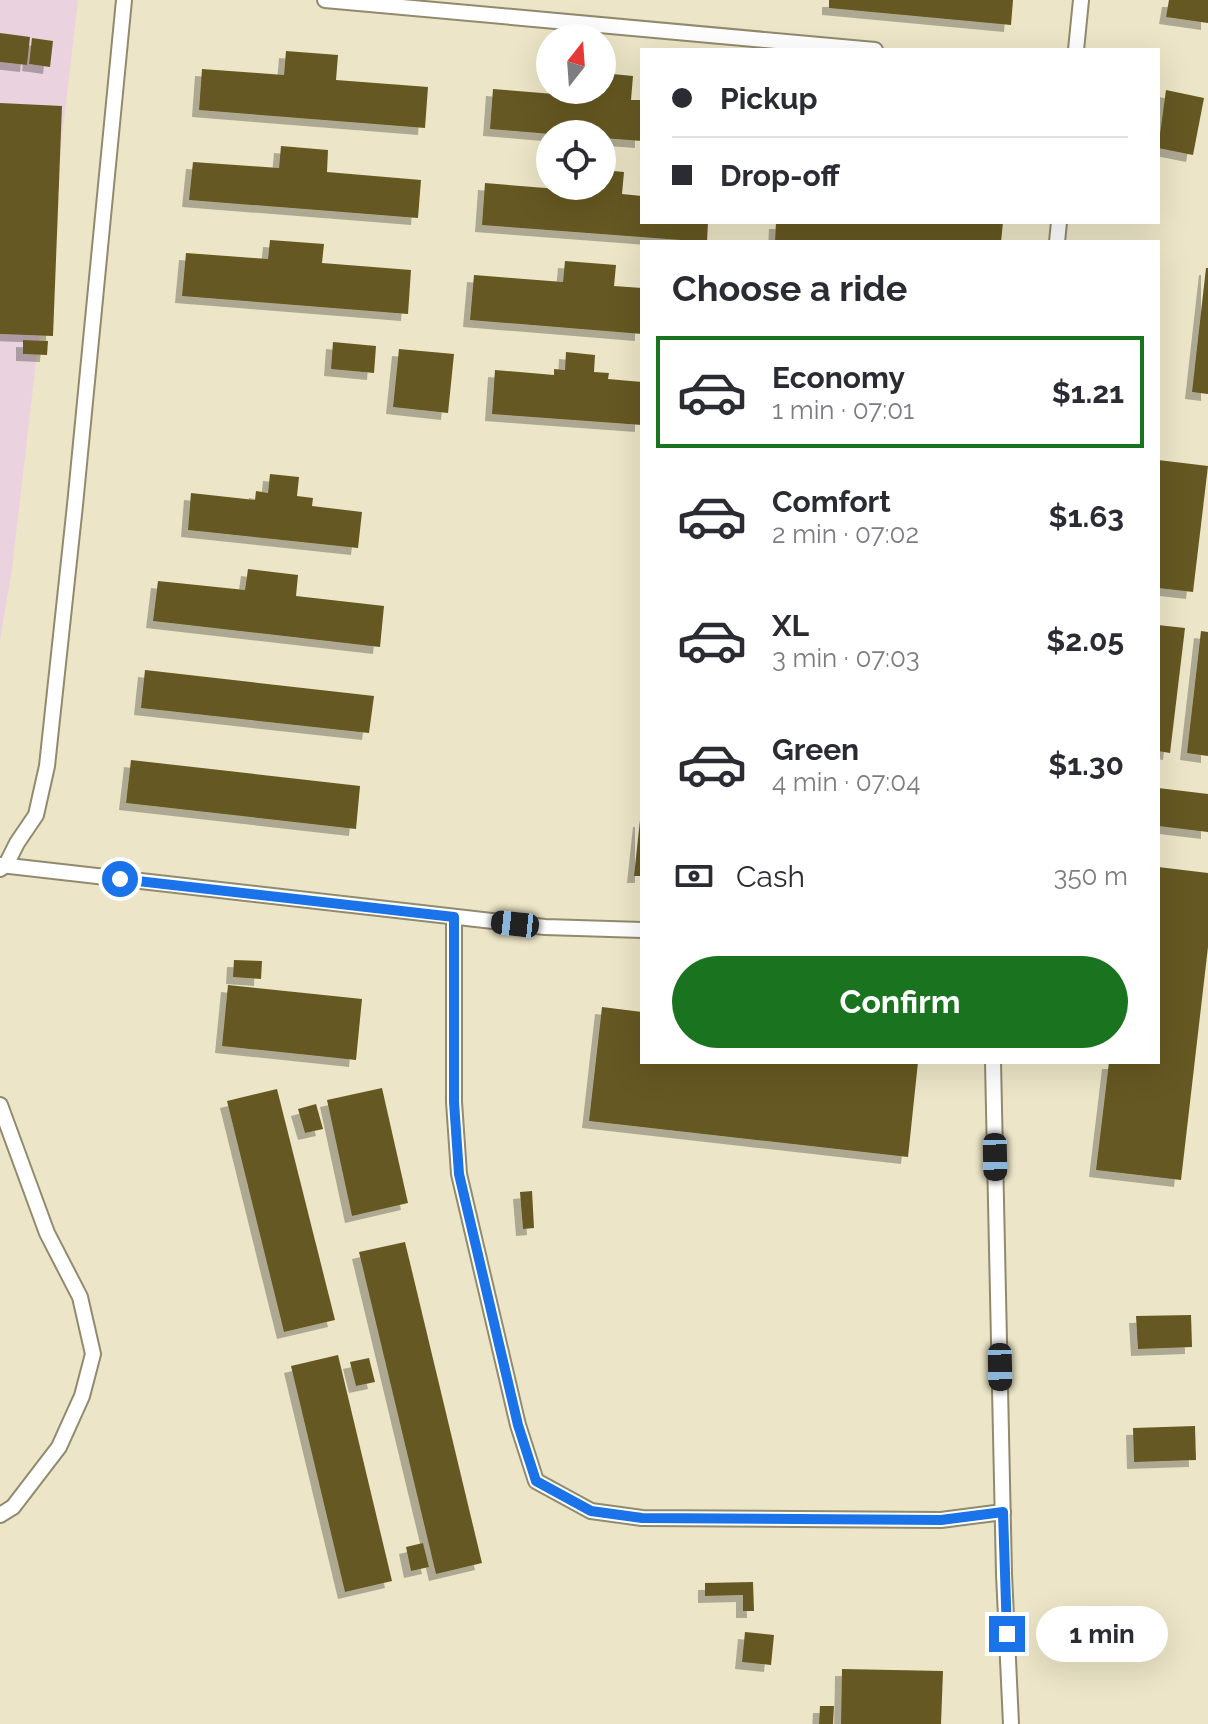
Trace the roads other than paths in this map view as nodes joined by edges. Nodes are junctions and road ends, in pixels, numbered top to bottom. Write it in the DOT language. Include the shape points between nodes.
graph roads {
  1 [pos="124,0"];
  2 [pos="325,0"];
  3 [pos="1081,0"];
  4 [pos="853,48"];
  5 [pos="1076,48"];
  6 [pos="2,867"];
  7 [pos="454,917"];
  8 [pos="640,930"];
  9 [pos="993,1064"];
  10 [pos="0,1105"];
  11 [pos="1003,1512"];
  12 [pos="0,1515"];
  13 [pos="1011,1724"];
  1 -- 6 [label="lane" via="47,766 36,815"];
  2 -- 4 [label="lane"];
  3 -- 5 [label="lane"];
  6 -- 7 [label="lane"];
  7 -- 8 [label="lane"];
  7 -- 11 [label="lane" via="459,1174 536,1481 591,1511 642,1518 941,1520"];
  9 -- 11 [label="lane"];
  10 -- 12 [label="lane" via="47,1233 80,1297 93,1354 82,1396 59,1447 13,1507"];
  11 -- 13 [label="lane"];
}
